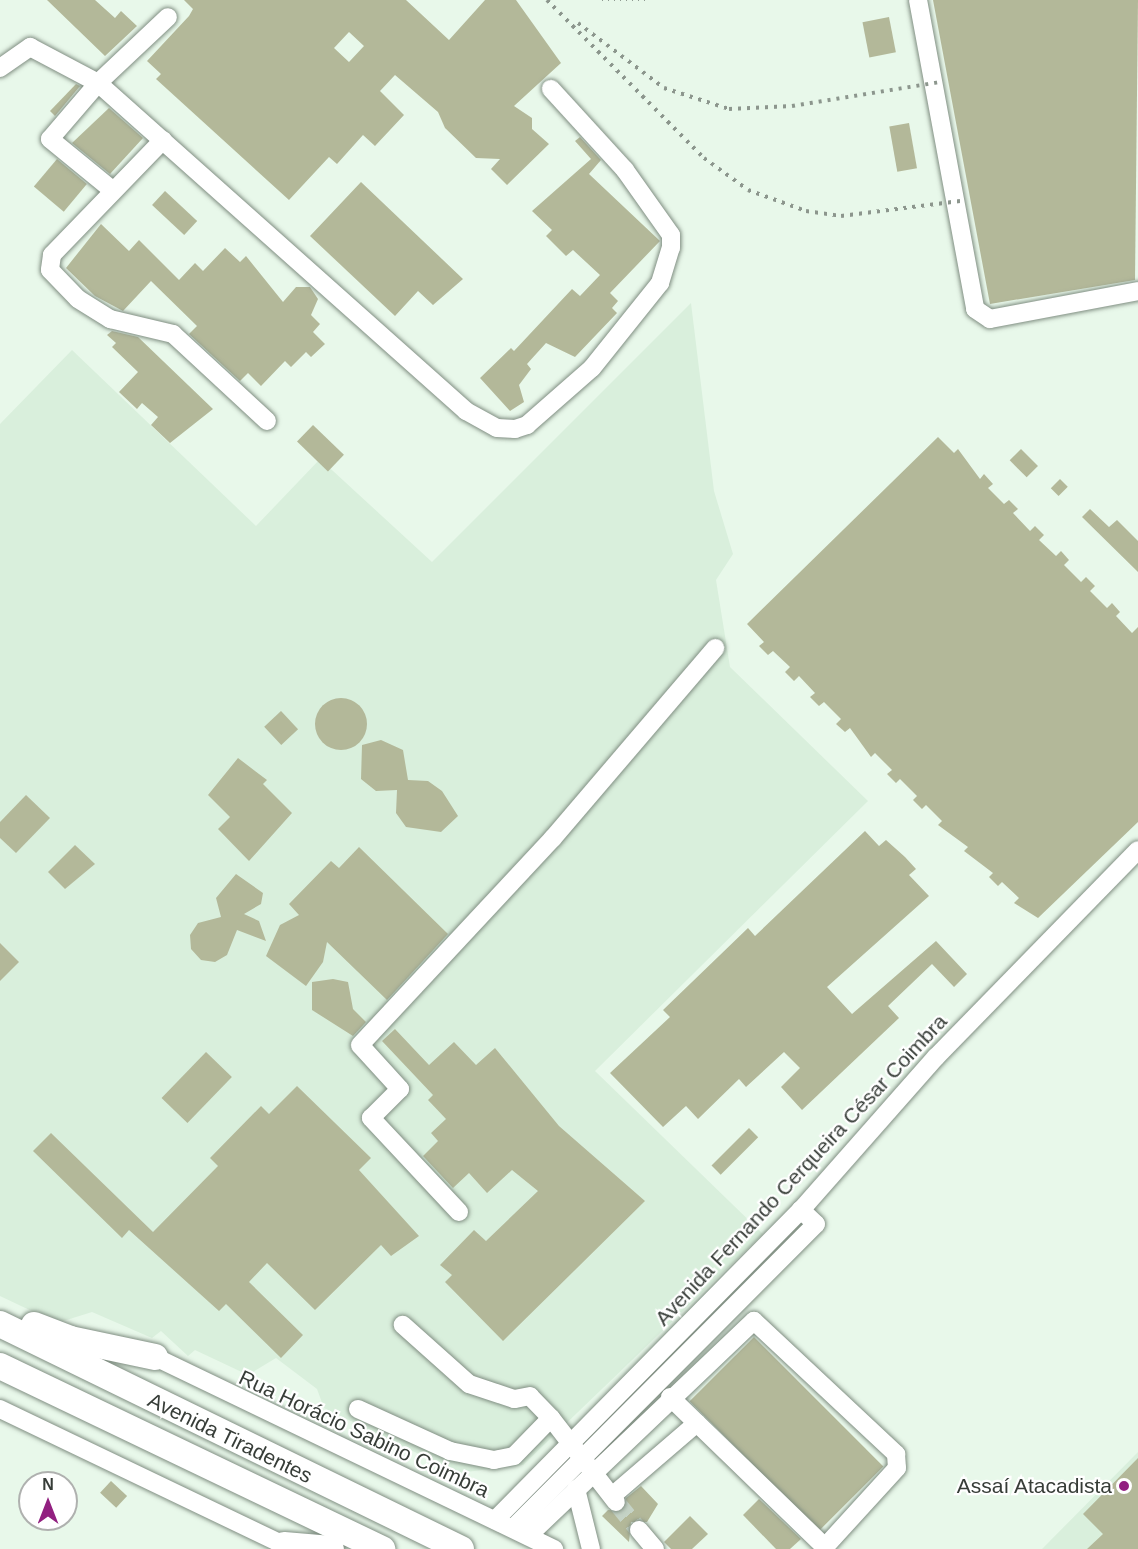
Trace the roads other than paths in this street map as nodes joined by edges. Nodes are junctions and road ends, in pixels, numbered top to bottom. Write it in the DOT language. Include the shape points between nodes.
graph roads {
  1 [pos="918,0"];
  2 [pos="168,17"];
  3 [pos="6,62"];
  4 [pos="98,83"];
  5 [pos="551,89"];
  6 [pos="163,140"];
  7 [pos="111,189"];
  8 [pos="1138,291"];
  9 [pos="267,421"];
  10 [pos="715,648"];
  11 [pos="1138,850"];
  12 [pos="801,1210"];
  13 [pos="459,1212"];
  14 [pos="0,1311"];
  15 [pos="0,1324"];
  16 [pos="403,1325"];
  17 [pos="155,1357"];
  18 [pos="0,1363"];
  19 [pos="123,1388"];
  20 [pos="670,1397"];
  21 [pos="358,1408"];
  22 [pos="0,1409"];
  23 [pos="551,1419"];
  24 [pos="697,1423"];
  25 [pos="583,1457"];
  26 [pos="576,1489"];
  27 [pos="495,1520"];
  28 [pos="639,1530"];
  29 [pos="520,1532"];
  30 [pos="288,1547"];
  31 [pos="824,1548"];
  32 [pos="331,1549"];
  33 [pos="382,1549"];
  34 [pos="461,1549"];
  35 [pos="554,1549"];
  36 [pos="591,1549"];
  37 [pos="655,1549"];
  1 -- 8 [label="street" via="975,309 990,319"];
  2 -- 4 [label="street"];
  3 -- 4 [label="street" via="30,47 48,52"];
  4 -- 6 [label="street"];
  4 -- 7 [label="street" via="50,139"];
  5 -- 6 [label="street" via="625,170 671,235 671,248 660,283 592,368 527,425 515,429 497,428 466,411"];
  6 -- 7 [label="street"];
  7 -- 9 [label="street" via="52,255 50,270 78,299 110,319 173,334"];
  10 -- 13 [label="street" via="553,838 360,1045 400,1089 370,1118"];
  11 -- 12 [label="street, Avenida Fernando Cerqueira César Coimbra" via="936,1057"];
  12 -- 25 [label="street, Avenida Fernando Cerqueira César Coimbra"];
  12 -- 25 [label="street" via="816,1224"];
  14 -- 17 [label="highway" via="70,1339"];
  15 -- 19 [label="highway, Avenida Tiradentes"];
  16 -- 23 [label="street" via="469,1384 526,1401 530,1396"];
  17 -- 27 [label="street, Rua Horácio Sabino Coimbra" via="272,1418"];
  18 -- 19 [label="highway" via="12,1352 39,1354"];
  18 -- 33 [label="highway, Avenida Tiradentes"];
  19 -- 34 [label="highway, Avenida Tiradentes"];
  20 -- 24 [label="street"];
  20 -- 25 [label="street"];
  20 -- 31 [label="street" via="753,1321 896,1454 897,1468"];
  21 -- 23 [label="street" via="450,1451 494,1460 514,1455"];
  22 -- 30 [label="street"];
  23 -- 25 [label="street"];
  24 -- 25 [label="street" via="614,1499"];
  24 -- 31 [label="street"];
  25 -- 26 [label="street"];
  25 -- 27 [label="street, Avenida Fernando Cerqueira César Coimbra"];
  25 -- 29 [label="street"];
  26 -- 29 [label="street"];
  26 -- 36 [label="street"];
  27 -- 29 [label="street, Rua Horácio Sabino Coimbra"];
  28 -- 37 [label="street"];
  29 -- 35 [label="street, Rua Horácio Sabino Coimbra"];
  30 -- 32 [label="highway"];
}
